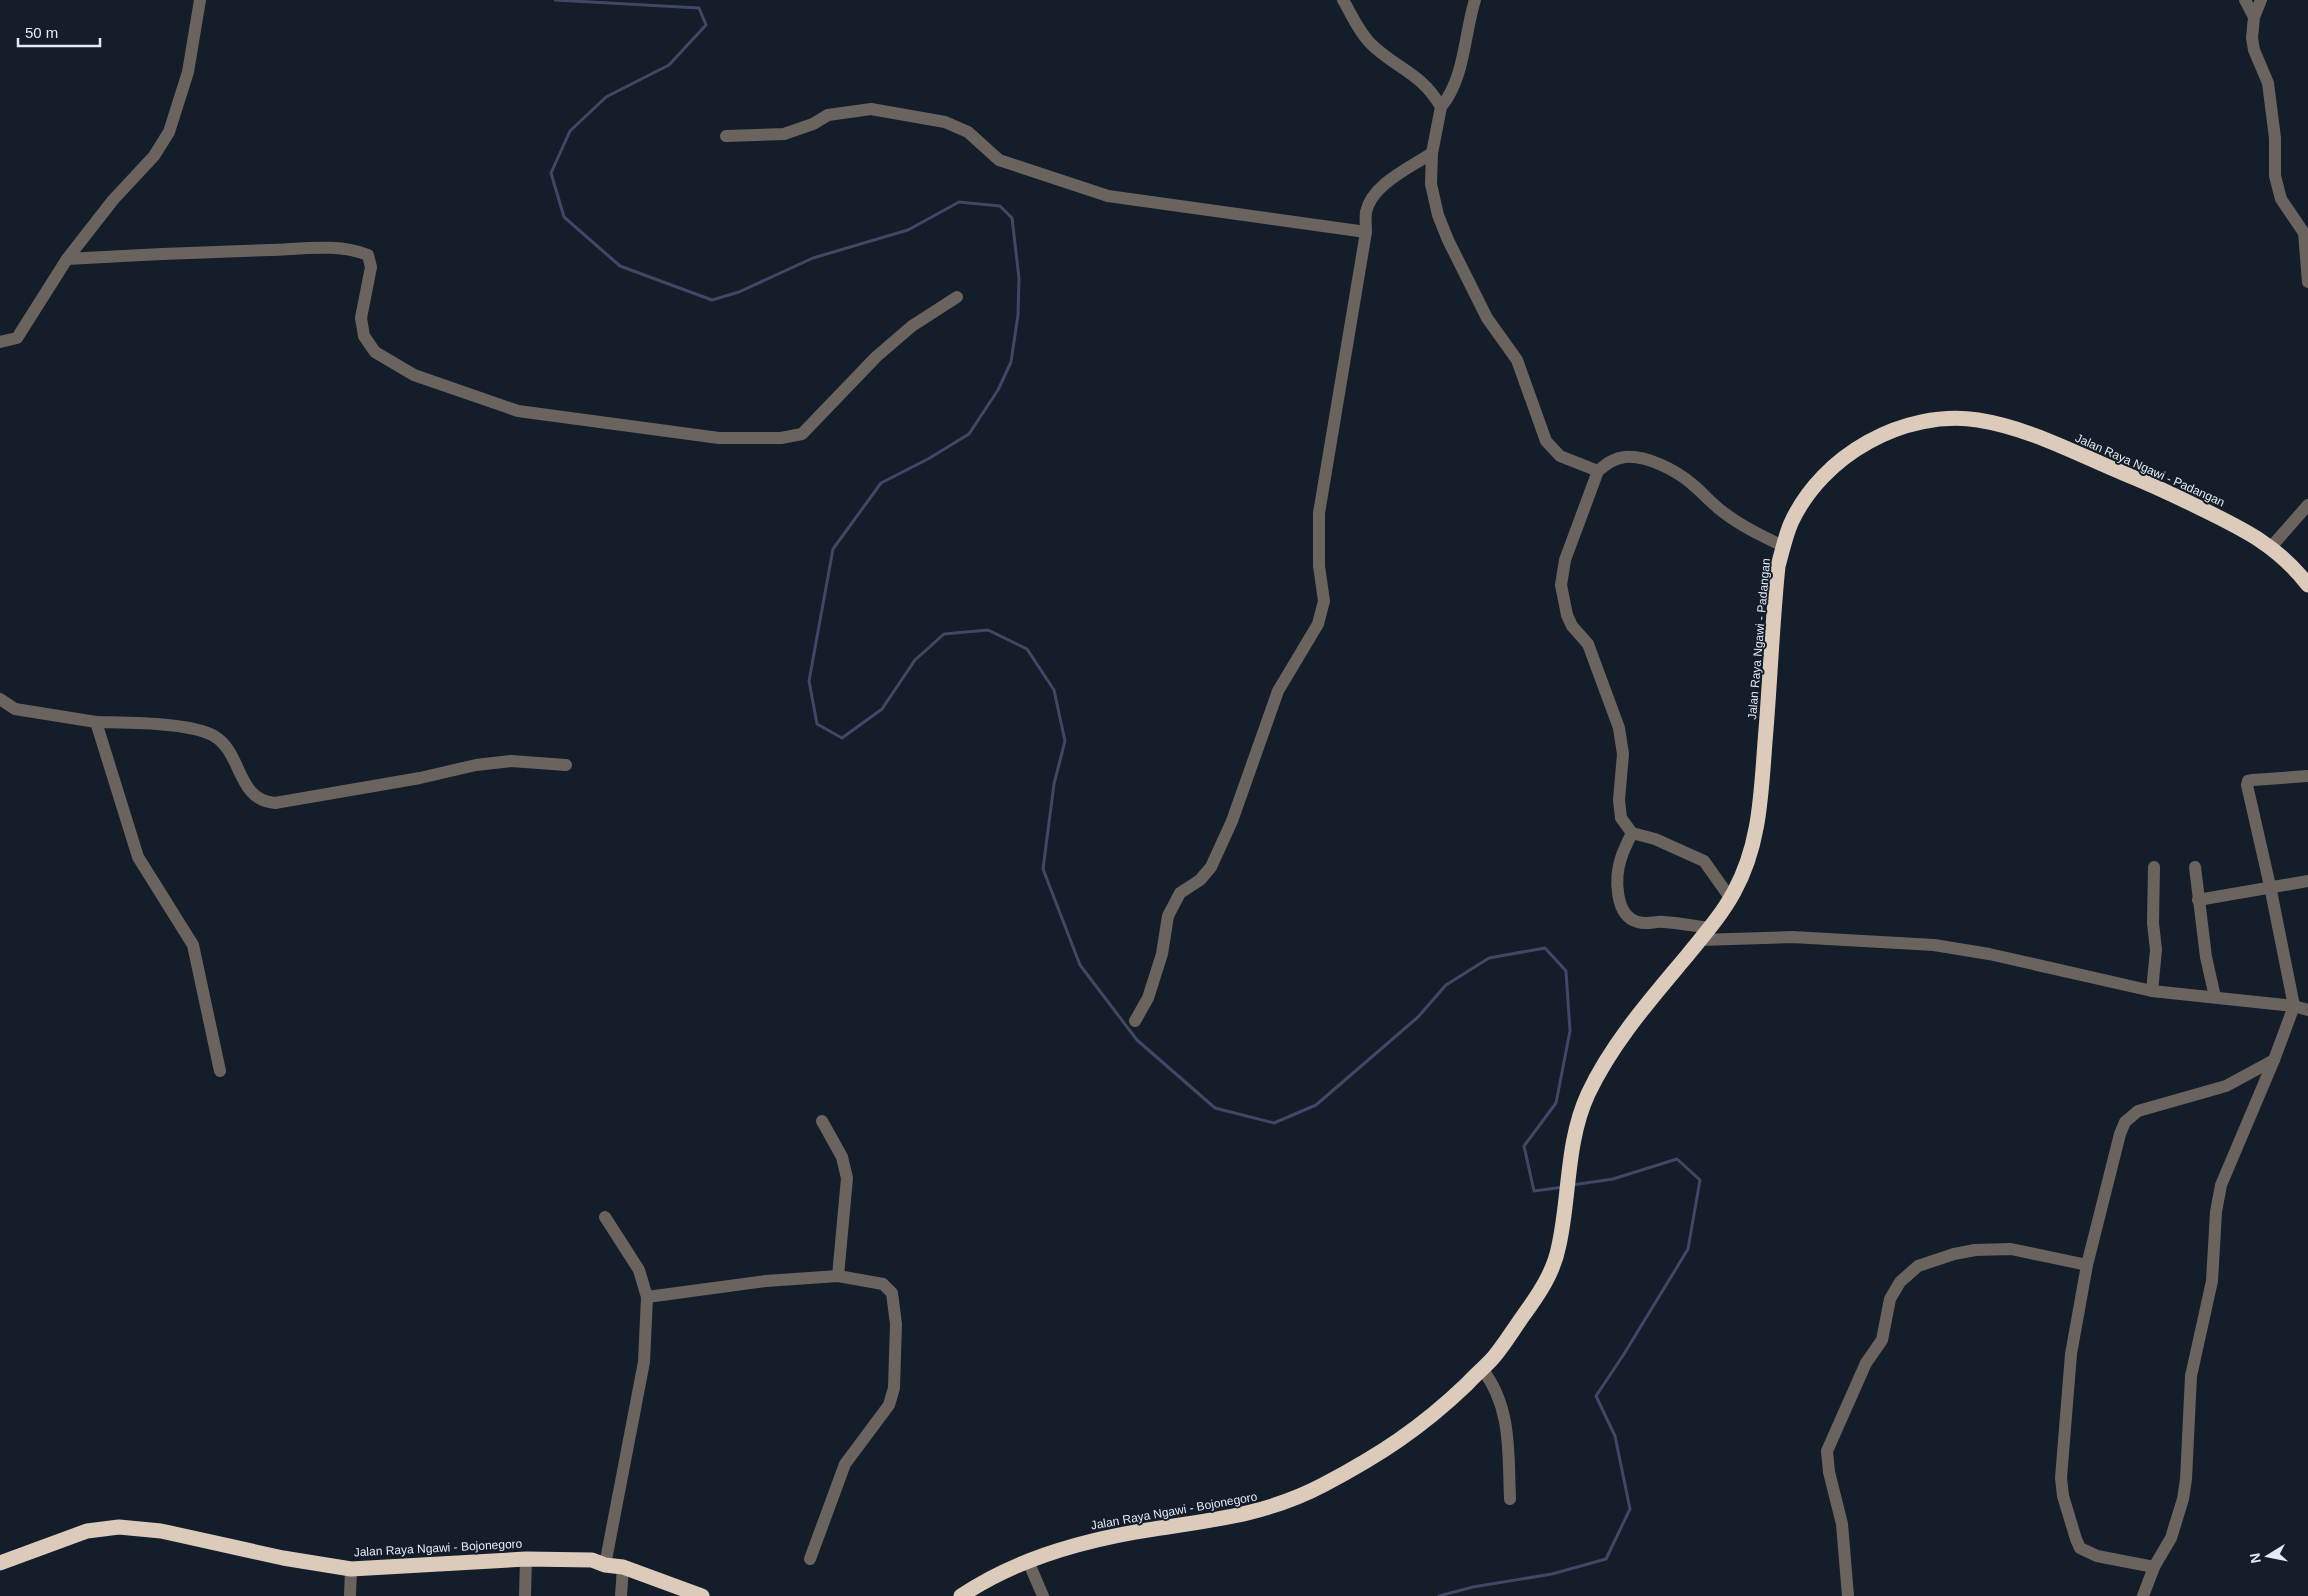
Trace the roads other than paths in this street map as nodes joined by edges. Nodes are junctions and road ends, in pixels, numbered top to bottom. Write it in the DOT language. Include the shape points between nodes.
graph roads {
  1 [pos="200,0"];
  2 [pos="1342,0"];
  3 [pos="1475,0"];
  4 [pos="2245,0"];
  5 [pos="2261,0"];
  6 [pos="2254,17"];
  7 [pos="1441,107"];
  8 [pos="726,136"];
  9 [pos="1432,153"];
  10 [pos="1366,232"];
  11 [pos="67,259"];
  12 [pos="2308,282"];
  13 [pos="957,297"];
  14 [pos="0,342"];
  15 [pos="1598,471"];
  16 [pos="2308,505"];
  17 [pos="1783,546"];
  18 [pos="2271,547"];
  19 [pos="2308,585"];
  20 [pos="0,699"];
  21 [pos="96,722"];
  22 [pos="566,765"];
  23 [pos="2308,776"];
  24 [pos="1632,833"];
  25 [pos="2154,867"];
  26 [pos="2194,867"];
  27 [pos="2308,881"];
  28 [pos="2270,886"];
  29 [pos="1730,899"];
  30 [pos="2198,900"];
  31 [pos="1710,928"];
  32 [pos="1700,940"];
  33 [pos="2152,991"];
  34 [pos="2214,997"];
  35 [pos="2294,1006"];
  36 [pos="2308,1010"];
  37 [pos="1134,1021"];
  38 [pos="2274,1060"];
  39 [pos="220,1071"];
  40 [pos="822,1121"];
  41 [pos="1571,1155"];
  42 [pos="605,1217"];
  43 [pos="2087,1265"];
  44 [pos="838,1276"];
  45 [pos="647,1297"];
  46 [pos="1482,1369"];
  47 [pos="1510,1499"];
  48 [pos="526,1558"];
  49 [pos="810,1559"];
  50 [pos="1028,1561"];
  51 [pos="0,1564"];
  52 [pos="606,1565"];
  53 [pos="622,1567"];
  54 [pos="2154,1567"];
  55 [pos="351,1568"];
  56 [pos="350,1596"];
  57 [pos="525,1596"];
  58 [pos="621,1596"];
  59 [pos="702,1596"];
  60 [pos="961,1596"];
  61 [pos="1043,1596"];
  62 [pos="1848,1596"];
  63 [pos="2142,1596"];
  1 -- 11 [label="street" via="188,72 169,132 154,156 113,200"];
  2 -- 7 [label="street" via="1354,24 1370,43 1420,79"];
  3 -- 7 [label="street" via="1461,62 1451,93"];
  4 -- 6 [label="street"];
  5 -- 6 [label="street"];
  6 -- 12 [label="street" via="2254,50 2266,75 2270,94 2275,176 2286,207 2304,233"];
  7 -- 9 [label="street"];
  8 -- 10 [label="street" via="784,134 828,115 871,109 945,122 968,132 999,160 1108,196"];
  9 -- 10 [label="street" via="1373,196 1366,213"];
  9 -- 15 [label="street" via="1431,184 1438,215 1473,294 1523,374 1546,441 1560,456"];
  10 -- 37 [label="street" via="1320,513 1319,566 1323,612 1278,691 1232,821 1211,867 1200,880 1180,893 1168,916 1162,954 1148,998"];
  11 -- 13 [label="street" via="326,248 358,250 368,255 371,267 361,318 364,336 375,352 414,375 518,411 719,438 781,438 802,434 876,357 912,326"];
  11 -- 14 [label="street" via="17,338"];
  15 -- 17 [label="street" via="1624,457 1659,466 1690,482 1736,522"];
  15 -- 24 [label="street" via="1563,569 1562,592 1569,621 1588,644 1618,728 1623,754 1619,811 1623,824"];
  16 -- 18 [label="street"];
  17 -- 18 [label="highway, Jalan Raya Ngawi - Padangan" via="1798,510 1837,464 1890,432 1922,421 1958,418 1998,424 2055,443 2158,487 2242,528"];
  17 -- 29 [label="highway, Jalan Raya Ngawi - Padangan" via="1778,566 1757,828 1749,859"];
  18 -- 19 [label="highway, Jalan Raya Ngawi - Padangan"];
  20 -- 21 [label="street" via="15,709"];
  21 -- 22 [label="street" via="172,726 212,735 225,744 248,790 266,803 420,778 476,765 511,761"];
  21 -- 39 [label="street" via="138,856 193,945"];
  23 -- 28 [label="street" via="2248,781"];
  24 -- 29 [label="street" via="1654,839 1704,862"];
  24 -- 31 [label="street" via="1618,872 1620,901 1627,916 1646,924 1662,922"];
  25 -- 33 [label="street" via="2152,923 2156,950"];
  26 -- 30 [label="street"];
  27 -- 28 [label="street"];
  28 -- 30 [label="street"];
  28 -- 35 [label="street"];
  29 -- 31 [label="highway, Jalan Raya Ngawi - Padangan"];
  30 -- 34 [label="street"];
  31 -- 32 [label="highway, Jalan Raya Ngawi - Padangan"];
  32 -- 33 [label="street" via="1792,938 1934,945 1989,954"];
  32 -- 41 [label="highway, Jalan Raya Ngawi - Padangan" via="1642,1010 1598,1074 1580,1113"];
  33 -- 34 [label="street"];
  34 -- 35 [label="street"];
  35 -- 36 [label="street"];
  35 -- 38 [label="street"];
  38 -- 43 [label="street" via="2226,1086 2131,1115 2120,1134"];
  38 -- 54 [label="street" via="2226,1170 2218,1198 2212,1281 2191,1376 2183,1499 2171,1538"];
  40 -- 44 [label="street" via="842,1157 847,1178"];
  41 -- 46 [label="highway, Jalan Raya Ngawi - Bojonegoro" via="1565,1213 1552,1270 1530,1306"];
  42 -- 45 [label="street" via="638,1270"];
  43 -- 54 [label="street" via="2071,1354 2061,1478 2063,1496 2080,1548 2097,1556"];
  43 -- 62 [label="street" via="2011,1249 1975,1250 1918,1266 1900,1282 1890,1299 1882,1340 1866,1363 1826,1451 1842,1524"];
  44 -- 45 [label="street" via="766,1281"];
  44 -- 49 [label="street" via="884,1284 892,1293 896,1324 894,1388 889,1405 845,1464"];
  45 -- 52 [label="street" via="644,1362"];
  46 -- 47 [label="street" via="1493,1382 1505,1416"];
  46 -- 50 [label="highway, Jalan Raya Ngawi - Bojonegoro" via="1432,1417 1394,1445 1320,1487 1271,1508 1224,1520 1090,1542"];
  48 -- 52 [label="highway, Jalan Raya Ngawi - Bojonegoro" via="592,1560"];
  48 -- 55 [label="highway, Jalan Raya Ngawi - Bojonegoro"];
  48 -- 57 [label="street"];
  50 -- 60 [label="highway, Jalan Raya Ngawi - Bojonegoro" via="986,1579"];
  50 -- 61 [label="street"];
  51 -- 55 [label="highway, Jalan Raya Ngawi - Bojonegoro" via="87,1531 119,1527 160,1531 283,1558"];
  52 -- 53 [label="highway, Jalan Raya Ngawi - Bojonegoro"];
  53 -- 58 [label="street"];
  53 -- 59 [label="highway, Jalan Raya Ngawi - Bojonegoro"];
  54 -- 63 [label="street"];
  55 -- 56 [label="street"];
}
